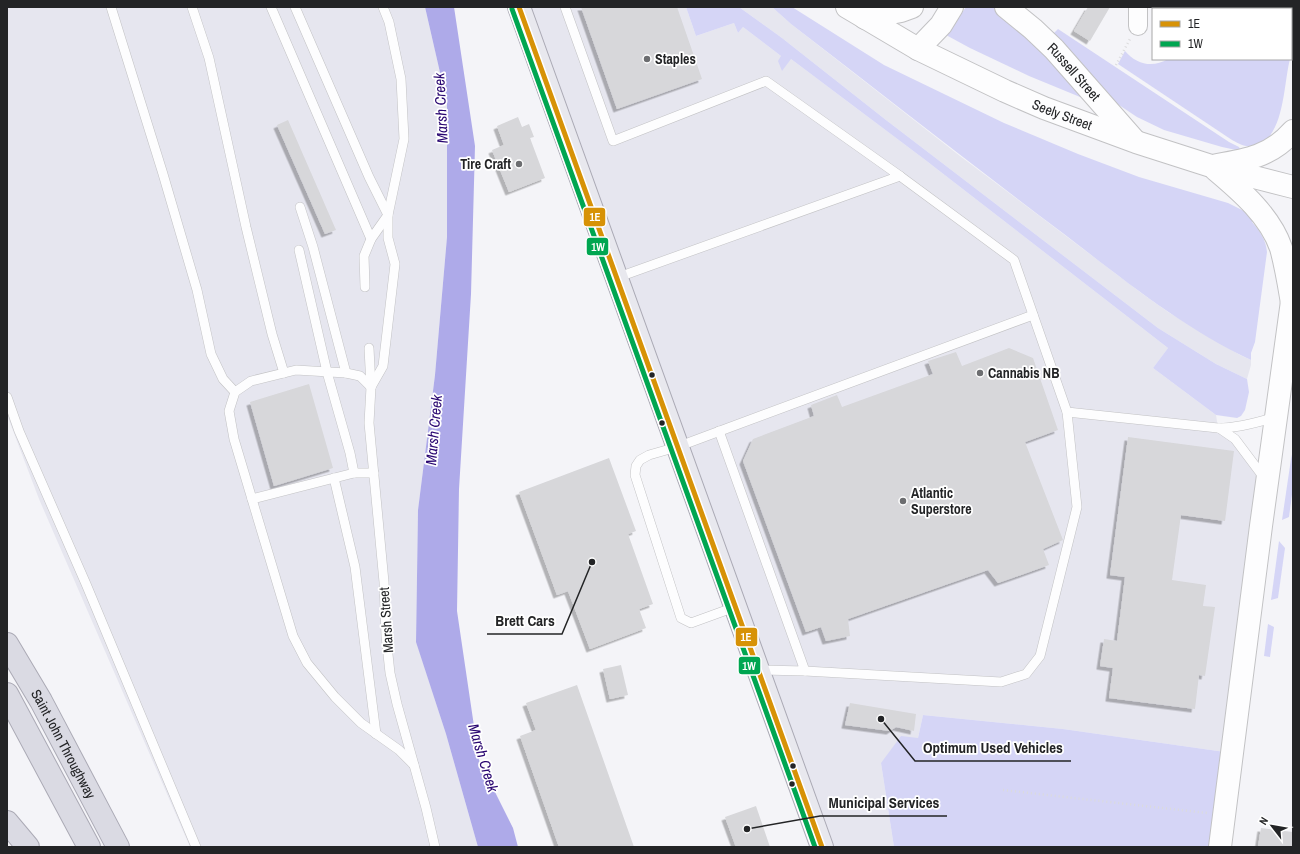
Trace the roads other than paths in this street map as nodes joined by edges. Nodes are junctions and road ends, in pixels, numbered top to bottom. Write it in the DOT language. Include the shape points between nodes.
graph roads {
  1 [pos="111,7"];
  2 [pos="192,7"];
  3 [pos="271,7"];
  4 [pos="295,7"];
  5 [pos="383,7"];
  6 [pos="519,7"];
  7 [pos="565,7"];
  8 [pos="847,7"];
  9 [pos="912,7"];
  10 [pos="952,7"];
  11 [pos="1006,7"];
  12 [pos="1138,7"];
  13 [pos="865,18"];
  14 [pos="1138,26"];
  15 [pos="918,49"];
  16 [pos="1293,131"];
  17 [pos="1136,142"];
  18 [pos="1211,166"];
  19 [pos="900,176"];
  20 [pos="1293,187"];
  21 [pos="300,207"];
  22 [pos="388,215"];
  23 [pos="371,239"];
  24 [pos="299,250"];
  25 [pos="616,278"];
  26 [pos="365,287"];
  27 [pos="1293,299"];
  28 [pos="1033,315"];
  29 [pos="369,348"];
  30 [pos="327,372"];
  31 [pos="346,372"];
  32 [pos="284,373"];
  33 [pos="371,387"];
  34 [pos="235,392"];
  35 [pos="7,397"];
  36 [pos="1067,412"];
  37 [pos="1276,417"];
  38 [pos="1218,428"];
  39 [pos="720,431"];
  40 [pos="677,447"];
  41 [pos="354,473"];
  42 [pos="374,473"];
  43 [pos="334,478"];
  44 [pos="1267,482"];
  45 [pos="252,499"];
  46 [pos="735,607"];
  47 [pos="7,632"];
  48 [pos="7,644"];
  49 [pos="758,670"];
  50 [pos="805,671"];
  51 [pos="7,694"];
  52 [pos="41,701"];
  53 [pos="376,734"];
  54 [pos="414,764"];
  55 [pos="7,822"];
  56 [pos="28,847"];
  57 [pos="89,847"];
  58 [pos="118,847"];
  59 [pos="196,847"];
  60 [pos="435,847"];
  61 [pos="822,847"];
  62 [pos="1220,847"];
  1 -- 34 [label="lane" via="195,283 211,354 223,379"];
  2 -- 32 [label="lane" via="209,58 246,228"];
  3 -- 23 [label="lane"];
  4 -- 22 [label="lane"];
  5 -- 22 [label="lane" via="389,22 401,79 404,138"];
  6 -- 25 [label="main road"];
  7 -- 19 [label="lane" via="613,141 766,81"];
  8 -- 13 [label="main road, Seely Street"];
  9 -- 13 [label="main road"];
  10 -- 15 [label="main road" via="941,25"];
  11 -- 17 [label="main road, Russell Street" via="1054,49"];
  12 -- 14 [label="street"];
  13 -- 15 [label="main road, Seely Street"];
  15 -- 17 [label="main road, Seely Street" via="1012,94"];
  16 -- 18 [label="main road" via="1274,149 1257,157"];
  17 -- 18 [label="main road, Seely Street"];
  18 -- 20 [label="main road, Seely Street"];
  18 -- 27 [label="main road" via="1243,194 1273,232 1280,248"];
  19 -- 25 [label="lane"];
  19 -- 28 [label="lane" via="1014,260"];
  21 -- 31 [label="lane" via="313,246"];
  22 -- 23 [label="lane"];
  22 -- 33 [label="lane" via="388,238 395,264 383,366"];
  23 -- 26 [label="lane" via="364,256"];
  24 -- 30 [label="lane"];
  25 -- 40 [label="main road"];
  27 -- 37 [label="main road"];
  28 -- 36 [label="lane"];
  28 -- 39 [label="lane"];
  29 -- 33 [label="lane, Marsh Street"];
  30 -- 31 [label="lane"];
  30 -- 32 [label="lane" via="296,370"];
  30 -- 41 [label="lane"];
  31 -- 33 [label="lane" via="360,376"];
  32 -- 34 [label="lane" via="252,381"];
  33 -- 42 [label="lane, Marsh Street" via="369,423"];
  34 -- 45 [label="lane" via="229,411 234,439"];
  35 -- 59 [label="lane" via="19,431"];
  36 -- 38 [label="lane"];
  36 -- 50 [label="lane" via="1077,507 1040,656 1026,674 1001,682"];
  37 -- 38 [label="lane" via="1231,428"];
  37 -- 44 [label="main road"];
  38 -- 44 [label="lane" via="1235,439"];
  39 -- 40 [label="lane"];
  39 -- 50 [label="lane"];
  40 -- 46 [label="main road"];
  40 -- 46 [label="lane" via="640,460 635,474 681,618 691,623"];
  41 -- 42 [label="lane"];
  41 -- 43 [label="lane"];
  42 -- 54 [label="lane, Marsh Street" via="390,673"];
  43 -- 45 [label="lane"];
  43 -- 53 [label="lane" via="355,567"];
  44 -- 62 [label="main road"];
  45 -- 53 [label="lane" via="293,636 307,662 335,697"];
  46 -- 49 [label="main road"];
  47 -- 52 [label="highway"];
  48 -- 52 [label="highway, Saint John Throughway"];
  49 -- 50 [label="lane"];
  49 -- 61 [label="main road"];
  51 -- 57 [label="highway, Saint John Throughway"];
  52 -- 58 [label="highway, Saint John Throughway"];
  53 -- 54 [label="lane"];
  54 -- 60 [label="lane, Marsh Street"];
  55 -- 56 [label="highway"];
}
